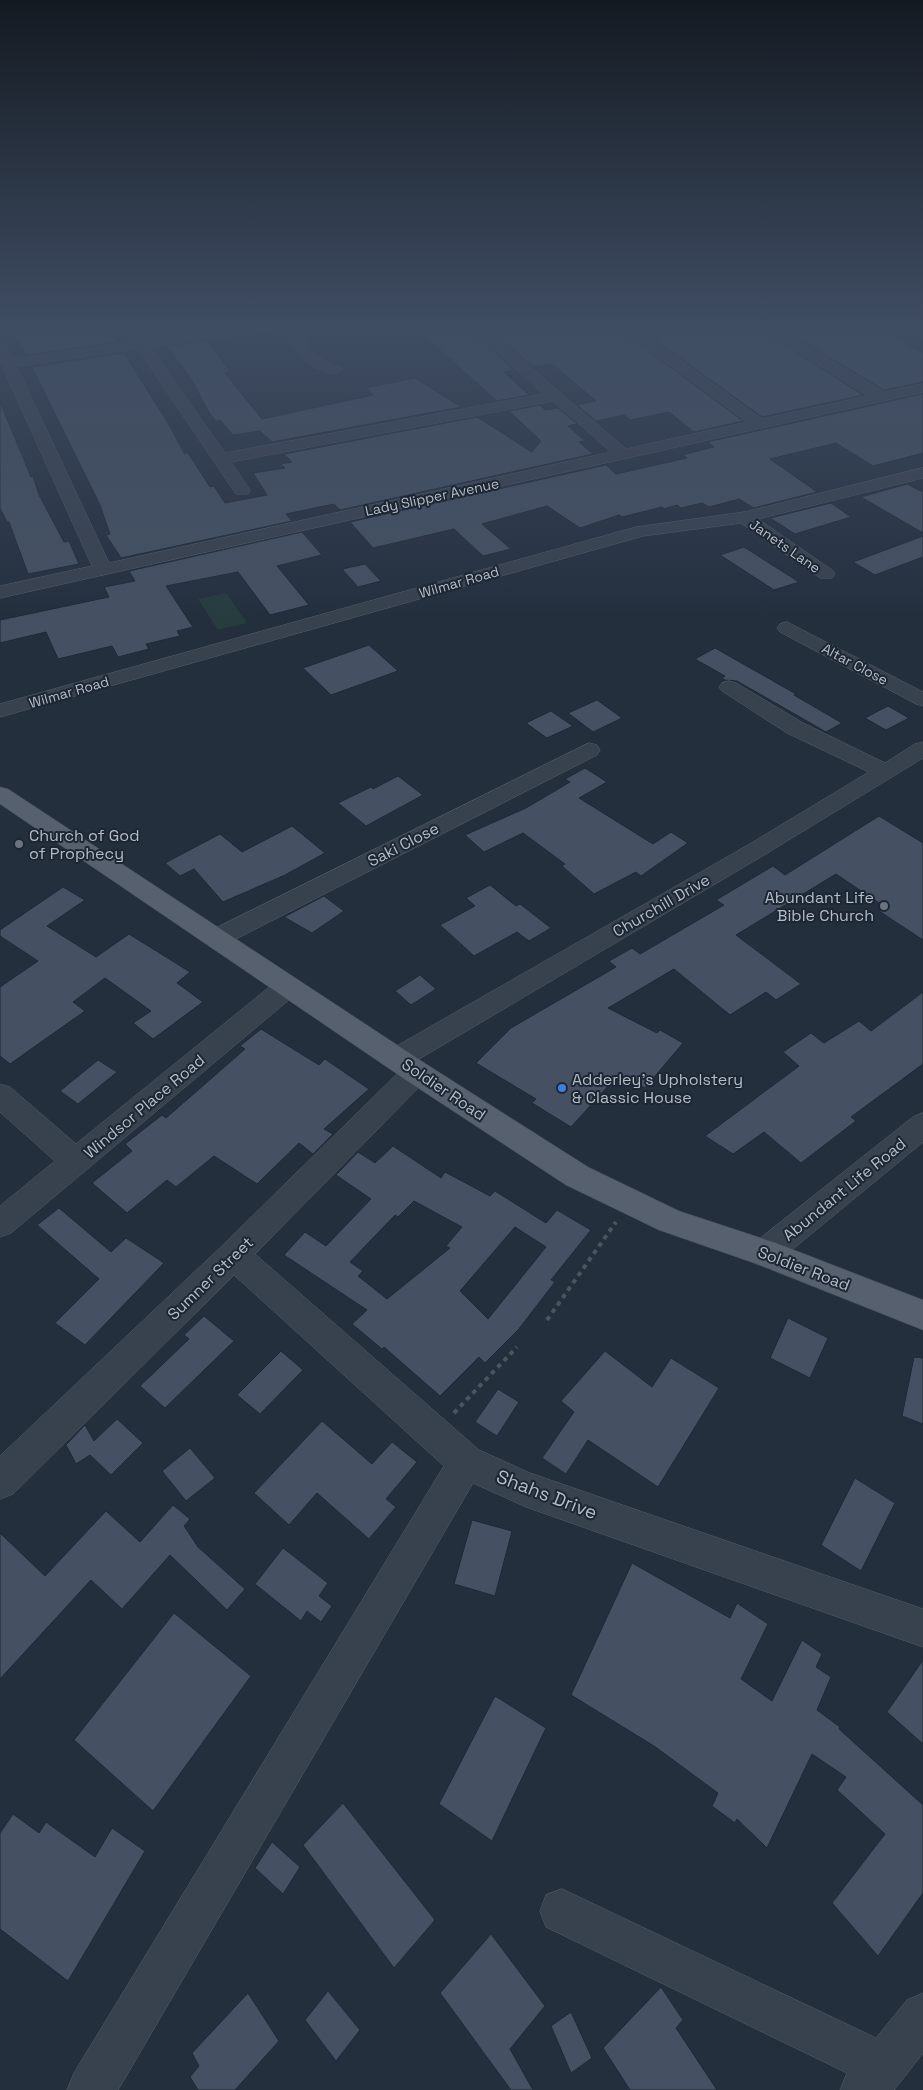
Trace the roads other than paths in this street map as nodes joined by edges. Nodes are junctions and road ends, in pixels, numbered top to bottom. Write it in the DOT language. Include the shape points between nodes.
graph roads {
  1 [pos="35,422"];
  2 [pos="194,422"];
  3 [pos="420,422"];
  4 [pos="585,422"];
  5 [pos="757,422"];
  6 [pos="771,422"];
  7 [pos="760,424"];
  8 [pos="624,455"];
  9 [pos="220,459"];
  10 [pos="923,473"];
  11 [pos="242,490"];
  12 [pos="744,517"];
  13 [pos="103,570"];
  14 [pos="0,571"];
  15 [pos="826,574"];
  16 [pos="4,592"];
  17 [pos="787,628"];
  18 [pos="729,687"];
  19 [pos="923,700"];
  20 [pos="0,711"];
  21 [pos="923,749"];
  22 [pos="589,750"];
  23 [pos="886,772"];
  24 [pos="2,797"];
  25 [pos="218,938"];
  26 [pos="287,987"];
  27 [pos="407,1065"];
  28 [pos="0,1095"];
  29 [pos="923,1125"];
  30 [pos="76,1162"];
  31 [pos="0,1224"];
  32 [pos="765,1252"];
  33 [pos="234,1255"];
  34 [pos="923,1315"];
  35 [pos="466,1462"];
  36 [pos="0,1481"];
  37 [pos="923,1628"];
  38 [pos="562,1911"];
  39 [pos="923,2016"];
  40 [pos="873,2078"];
  41 [pos="91,2090"];
  1 -- 13 [label="street"];
  2 -- 9 [label="street"];
  3 -- 9 [label="street"];
  4 -- 8 [label="street"];
  5 -- 7 [label="street"];
  6 -- 7 [label="street, Lady Slipper Avenue"];
  7 -- 8 [label="street, Lady Slipper Avenue"];
  8 -- 13 [label="street, Lady Slipper Avenue"];
  9 -- 11 [label="street"];
  10 -- 12 [label="street, Wilmar Road"];
  12 -- 15 [label="street, Janets Lane"];
  12 -- 20 [label="street, Wilmar Road" via="642,531"];
  13 -- 16 [label="street, Lady Slipper Avenue"];
  14 -- 16 [label="street"];
  17 -- 19 [label="street, Altar Close"];
  18 -- 23 [label="street" via="795,728"];
  21 -- 23 [label="street, Churchill Drive"];
  22 -- 25 [label="street, Saki Close"];
  23 -- 27 [label="street, Churchill Drive"];
  24 -- 25 [label="main road, Soldier Road"];
  25 -- 26 [label="main road, Soldier Road"];
  26 -- 27 [label="main road, Soldier Road"];
  26 -- 30 [label="street, Windsor Place Road"];
  27 -- 32 [label="main road, Soldier Road" via="577,1176 670,1220"];
  27 -- 33 [label="street, Sumner Street"];
  28 -- 30 [label="street"];
  29 -- 32 [label="street, Abundant Life Road"];
  30 -- 31 [label="street, Windsor Place Road"];
  32 -- 34 [label="main road, Soldier Road"];
  33 -- 35 [label="street, Shahs Drive"];
  33 -- 36 [label="street, Sumner Street"];
  35 -- 37 [label="street, Shahs Drive" via="526,1489"];
  35 -- 41 [label="street"];
  38 -- 40 [label="street"];
  39 -- 40 [label="street"];
}
